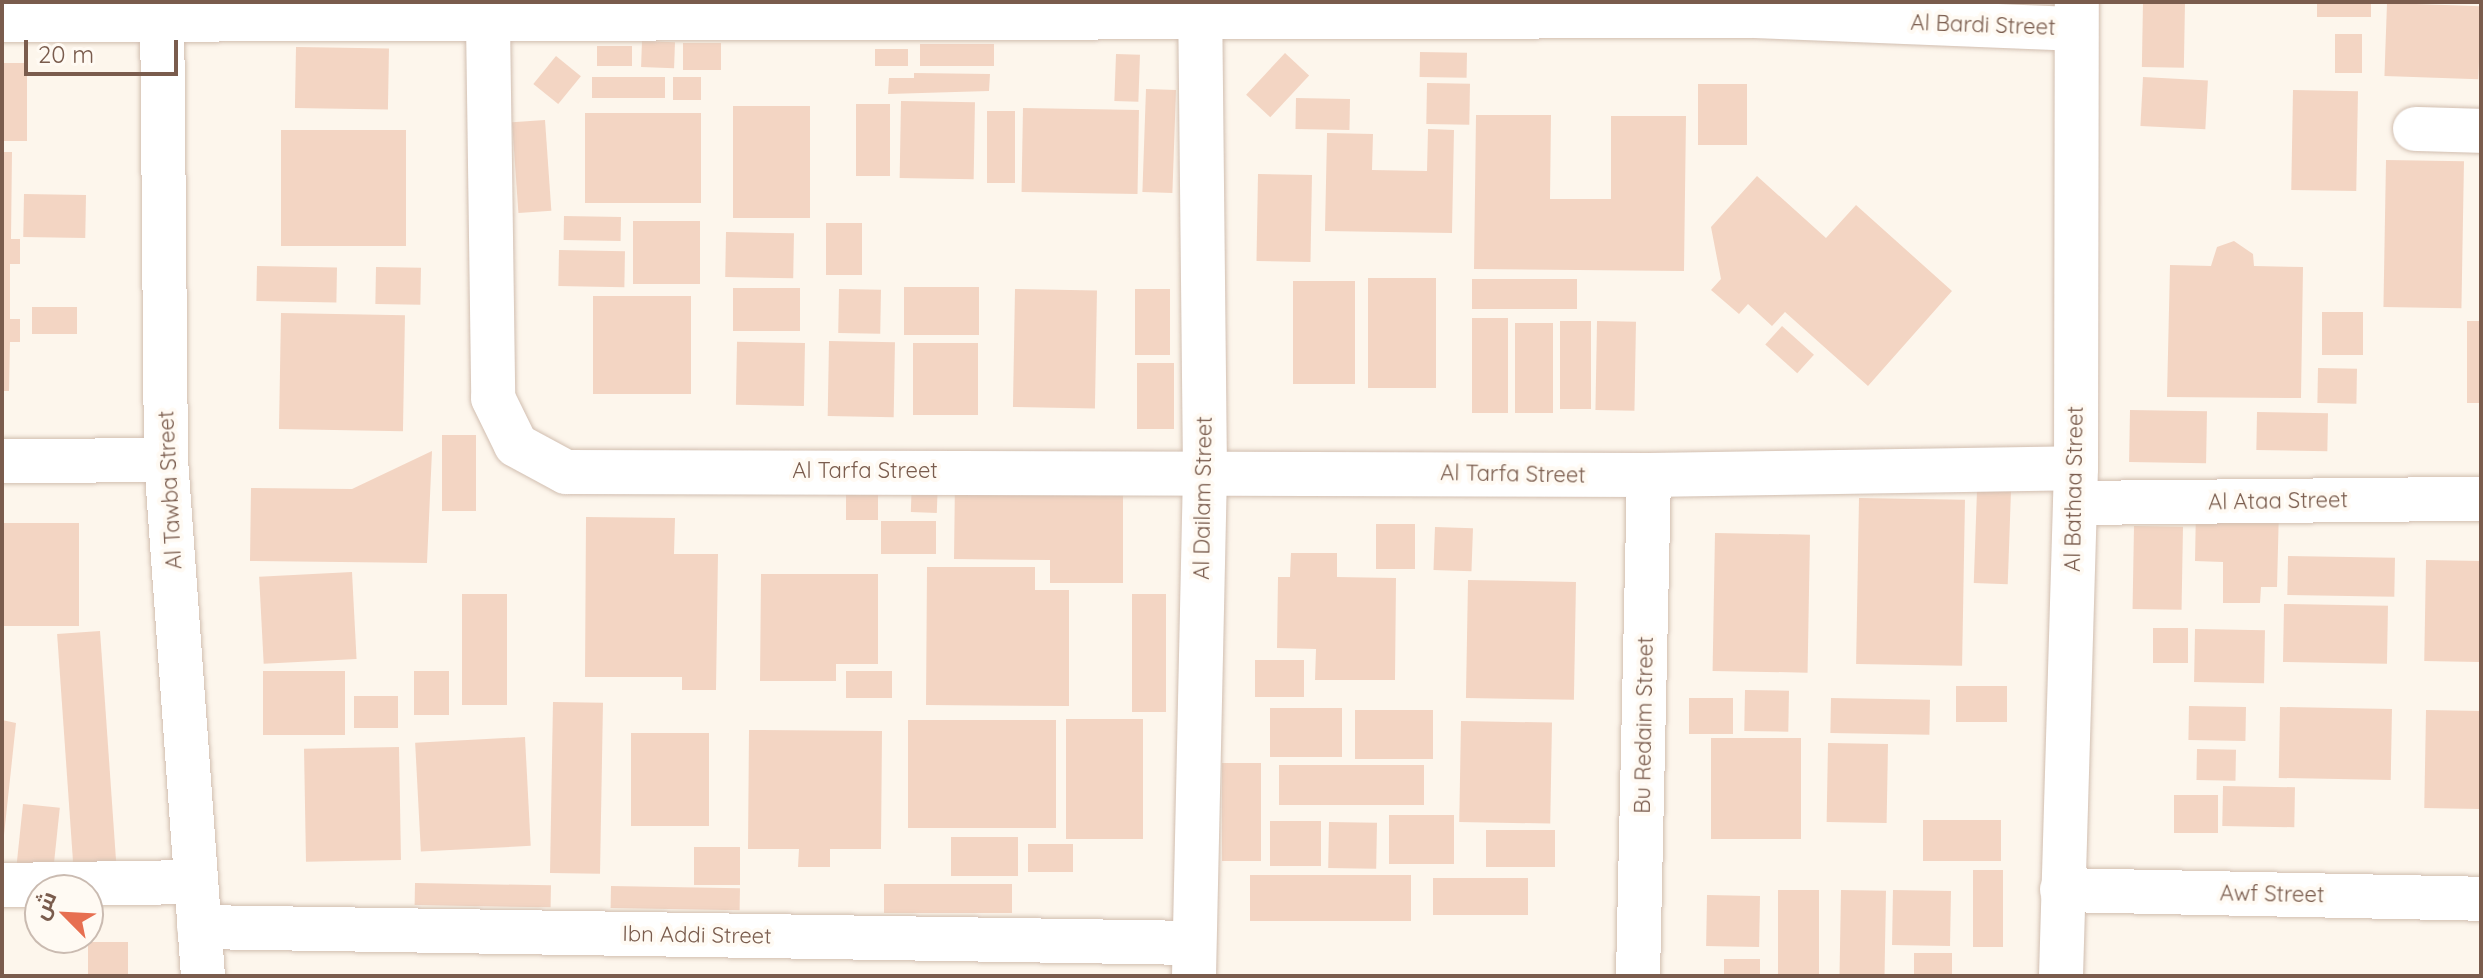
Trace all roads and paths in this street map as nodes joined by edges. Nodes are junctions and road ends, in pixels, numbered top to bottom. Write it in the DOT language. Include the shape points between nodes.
graph roads {
  1 [pos="1113,9"];
  2 [pos="1752,9"];
  3 [pos="162,11"];
  4 [pos="675,11"];
  5 [pos="1418,11"];
  6 [pos="2077,15"];
  7 [pos="2,20"];
  8 [pos="1200,21"];
  9 [pos="488,22"];
  10 [pos="2415,129"];
  11 [pos="2481,131"];
  12 [pos="166,460"];
  13 [pos="2,461"];
  14 [pos="1205,471"];
  15 [pos="1649,475"];
  16 [pos="2076,486"];
  17 [pos="2481,499"];
  18 [pos="195,882"];
  19 [pos="2,885"];
  20 [pos="2062,890"];
  21 [pos="2481,899"];
  22 [pos="199,927"];
  23 [pos="1194,960"];
  24 [pos="203,976"];
  25 [pos="1638,976"];
  26 [pos="2061,976"];
  1 -- 4 [label="street, Al Bardi Street"];
  1 -- 8 [label="street, Al Bardi Street"];
  2 -- 5 [label="street, Al Bardi Street"];
  2 -- 6 [label="street, Al Bardi Street"];
  3 -- 7 [label="street, Al Bardi Street"];
  3 -- 9 [label="street, Al Bardi Street"];
  3 -- 12 [label="street, Al Tawba Street"];
  4 -- 9 [label="street, Al Bardi Street"];
  5 -- 8 [label="street, Al Bardi Street"];
  6 -- 16 [label="street, Al Bathaa Street"];
  8 -- 14 [label="street, Al Dailam Street"];
  9 -- 14 [label="street, Al Tarfa Street" via="493,398 516,445 566,472"];
  10 -- 11 [label="street"];
  12 -- 13 [label="street"];
  12 -- 18 [label="street, Al Tawba Street"];
  14 -- 15 [label="street, Al Tarfa Street"];
  14 -- 23 [label="street, Al Dailam Street"];
  15 -- 16 [label="street, Al Tarfa Street"];
  15 -- 25 [label="street, Bu Redaim Street"];
  16 -- 17 [label="street, Al Ataa Street"];
  16 -- 20 [label="street, Al Bathaa Street"];
  18 -- 19 [label="street"];
  18 -- 22 [label="street, Al Tawba Street"];
  20 -- 21 [label="street, Awf Street"];
  20 -- 26 [label="street, Al Bathaa Street"];
  22 -- 23 [label="street, Ibn Addi Street"];
  22 -- 24 [label="street, Al Tawba Street"];
}
